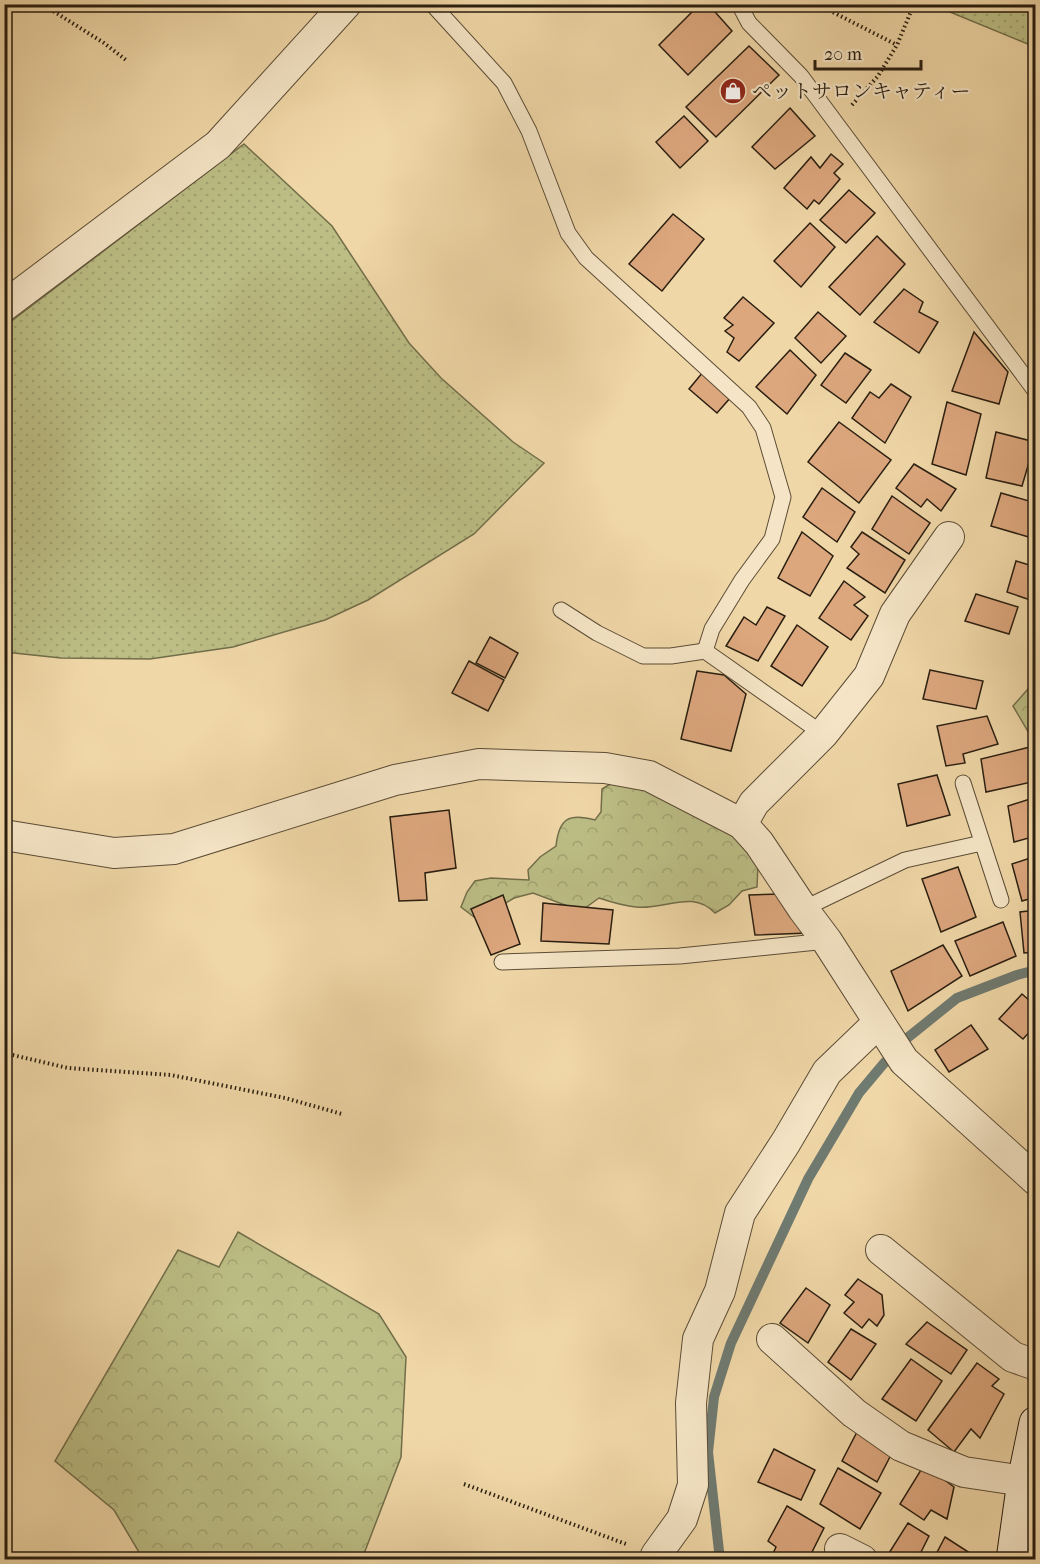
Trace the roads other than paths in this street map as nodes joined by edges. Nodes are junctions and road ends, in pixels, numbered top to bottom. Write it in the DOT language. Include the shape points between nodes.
graph roads {
  1 [pos="346,4"];
  2 [pos="432,4"];
  3 [pos="739,4"];
  4 [pos="4,306"];
  5 [pos="1035,392"];
  6 [pos="949,537"];
  7 [pos="561,610"];
  8 [pos="705,651"];
  9 [pos="823,735"];
  10 [pos="963,783"];
  11 [pos="742,824"];
  12 [pos="4,835"];
  13 [pos="982,843"];
  14 [pos="1001,900"];
  15 [pos="803,909"];
  16 [pos="827,941"];
  17 [pos="502,962"];
  18 [pos="878,1023"];
  19 [pos="1035,1180"];
  20 [pos="881,1250"];
  21 [pos="772,1339"];
  22 [pos="1035,1365"];
  23 [pos="1034,1437"];
  24 [pos="1024,1481"];
  25 [pos="656,1555"];
  26 [pos="1013,1560"];
  1 -- 4 [label="street" via="218,145"];
  2 -- 8 [label="lane" via="504,82 529,131 568,233 586,258 749,407 764,428 783,497 772,539 712,629"];
  3 -- 5 [label="lane" via="749,23 801,76"];
  6 -- 9 [label="street" via="895,614 868,676"];
  7 -- 8 [label="lane" via="643,656"];
  8 -- 9 [label="lane"];
  9 -- 11 [label="street" via="754,803"];
  10 -- 13 [label="lane"];
  11 -- 12 [label="street" via="649,776 605,768 479,764 395,780 174,849 114,853"];
  11 -- 15 [label="street"];
  13 -- 14 [label="lane"];
  13 -- 15 [label="lane" via="905,860"];
  15 -- 16 [label="street"];
  16 -- 17 [label="lane" via="680,956"];
  16 -- 18 [label="street"];
  18 -- 19 [label="street" via="904,1061"];
  18 -- 25 [label="street" via="827,1072 740,1213 720,1291 698,1339 691,1403 693,1485 682,1519"];
  20 -- 22 [label="street" via="1013,1357"];
  21 -- 24 [label="street" via="854,1413 901,1446 964,1472"];
  23 -- 24 [label="street"];
  24 -- 26 [label="street"];
}
